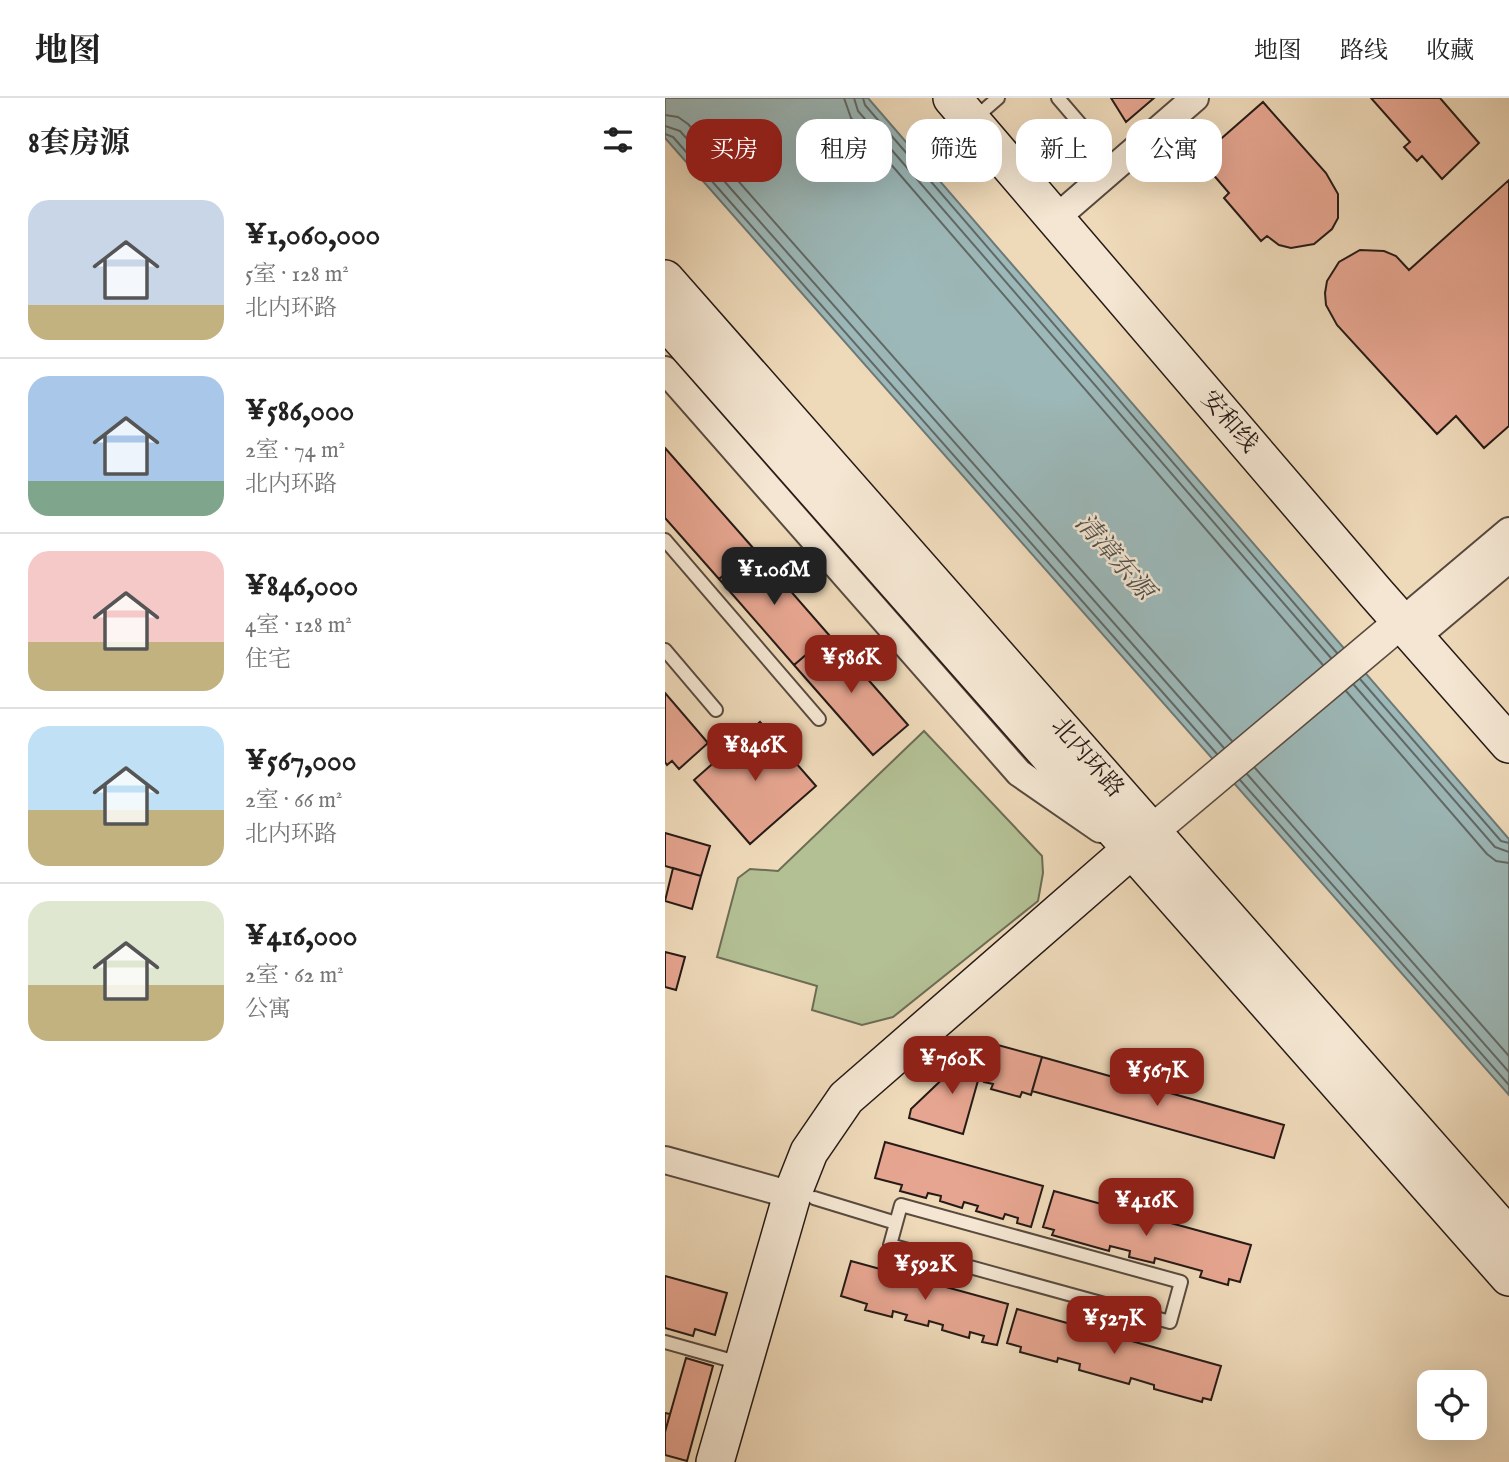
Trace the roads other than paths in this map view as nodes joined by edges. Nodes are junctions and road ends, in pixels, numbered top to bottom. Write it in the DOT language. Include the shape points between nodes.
graph roads {
  1 [pos="1058,98"];
  2 [pos="1195,98"];
  3 [pos="974,106"];
  4 [pos="1076,119"];
  5 [pos="1055,219"];
  6 [pos="665,279"];
  7 [pos="671,343"];
  8 [pos="1509,531"];
  9 [pos="665,540"];
  10 [pos="1509,559"];
  11 [pos="1408,630"];
  12 [pos="665,650"];
  13 [pos="716,710"];
  14 [pos="819,719"];
  15 [pos="1509,744"];
  16 [pos="1148,848"];
  17 [pos="665,1160"];
  18 [pos="803,1197"];
  19 [pos="896,1223"];
  20 [pos="1509,1237"];
  21 [pos="1509,1277"];
  22 [pos="665,1342"];
  23 [pos="744,1364"];
  24 [pos="715,1462"];
  25 [pos="736,1462"];
  1 -- 4 [label="lane"];
  2 -- 5 [label="street"];
  3 -- 5 [label="main road, 安和线"];
  5 -- 11 [label="main road, 安和线"];
  6 -- 16 [label="main road, 北内环路"];
  7 -- 16 [label="main road, 北内环路"];
  8 -- 11 [label="street"];
  9 -- 14 [label="lane"];
  10 -- 11 [label="street"];
  11 -- 15 [label="main road, 安和线"];
  11 -- 16 [label="street"];
  12 -- 13 [label="lane"];
  16 -- 18 [label="main road" via="846,1098 809,1152"];
  16 -- 20 [label="main road, 北内环路"];
  16 -- 21 [label="main road, 北内环路"];
  17 -- 18 [label="street"];
  18 -- 19 [label="lane"];
  18 -- 23 [label="main road"];
  18 -- 25 [label="main road"];
  19 -- 19 [label="lane" via="890,1245 1170,1322 1181,1282 901,1205"];
  22 -- 23 [label="lane"];
  23 -- 24 [label="main road"];
}
